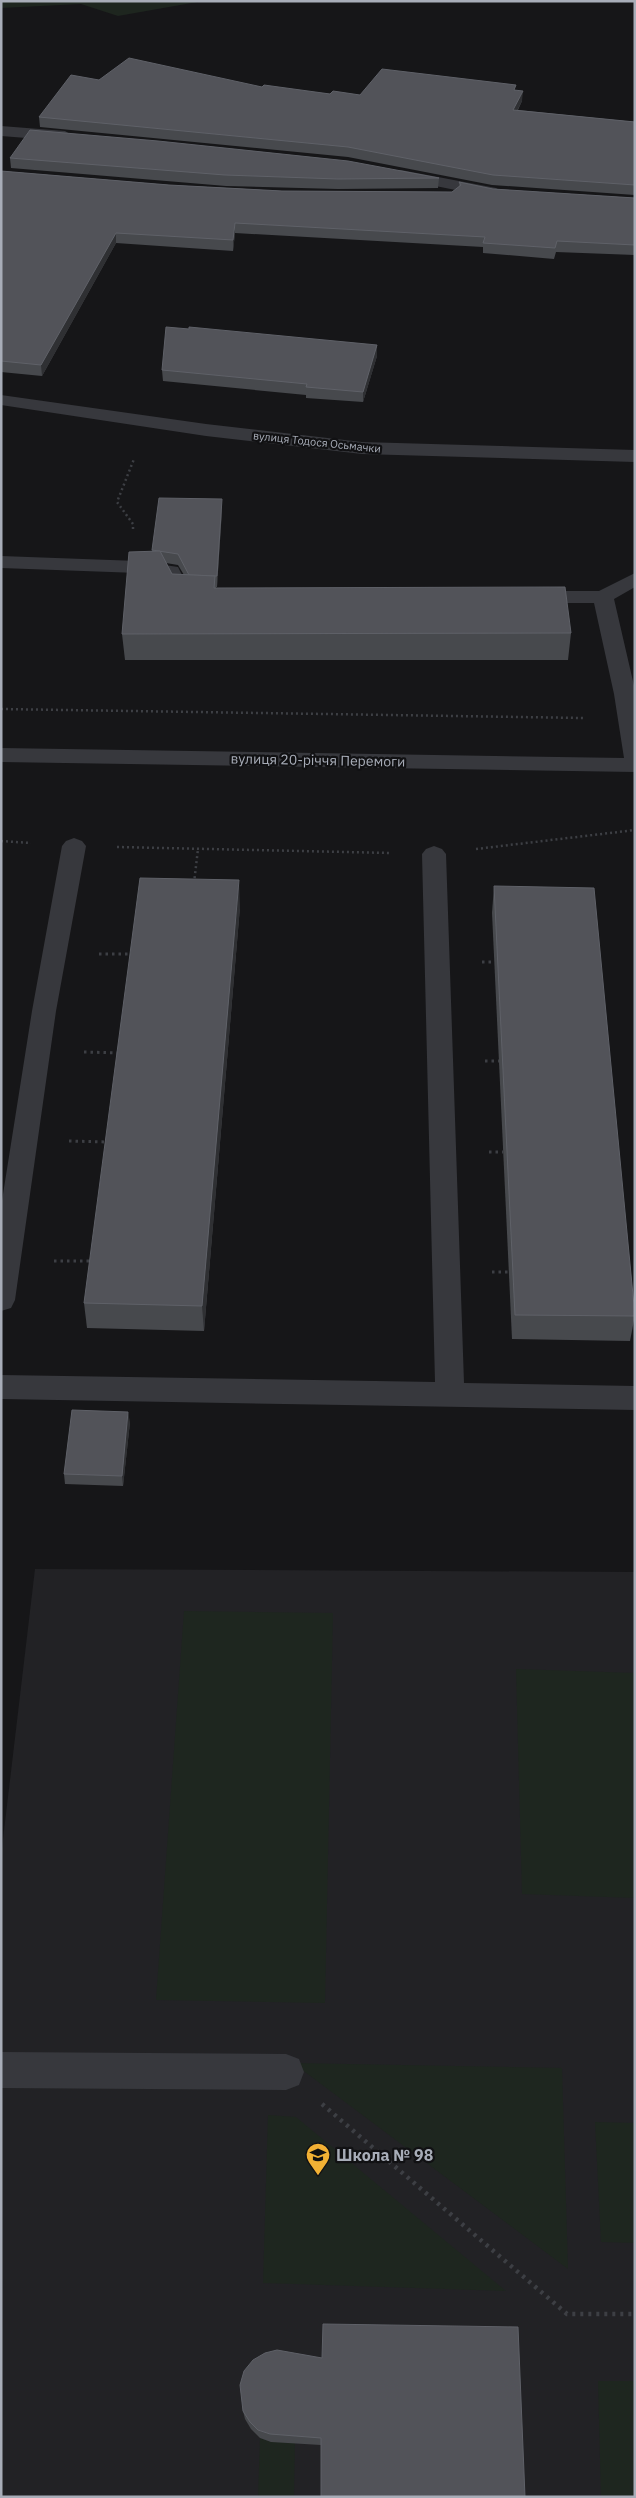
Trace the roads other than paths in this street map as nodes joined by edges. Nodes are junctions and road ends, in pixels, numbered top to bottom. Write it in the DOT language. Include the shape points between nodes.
graph roads {
  1 [pos="1,131"];
  2 [pos="81,137"];
  3 [pos="386,172"];
  4 [pos="492,192"];
  5 [pos="509,194"];
  6 [pos="423,196"];
  7 [pos="1,400"];
  8 [pos="635,456"];
  9 [pos="1,562"];
  10 [pos="635,579"];
  11 [pos="219,595"];
  12 [pos="510,596"];
  13 [pos="603,597"];
  14 [pos="630,694"];
  15 [pos="1,755"];
  16 [pos="635,759"];
  17 [pos="635,765"];
  18 [pos="74,846"];
  19 [pos="434,854"];
  20 [pos="1,1300"];
  21 [pos="1,1387"];
  22 [pos="450,1396"];
  23 [pos="635,1398"];
  24 [pos="1,2070"];
  25 [pos="286,2072"];
  1 -- 2 [label="street"];
  3 -- 4 [label="street"];
  4 -- 5 [label="street"];
  4 -- 6 [label="street"];
  7 -- 8 [label="street, вулиця Тодося Осьмачки" via="206,430 362,448"];
  9 -- 11 [label="street" via="171,571 181,595"];
  10 -- 13 [label="street"];
  12 -- 13 [label="street"];
  13 -- 14 [label="street"];
  14 -- 16 [label="street" via="629,719"];
  15 -- 17 [label="street, вулиця 20-річчя Перемоги"];
  18 -- 20 [label="street" via="44,1012"];
  19 -- 22 [label="street"];
  21 -- 22 [label="street"];
  22 -- 23 [label="street"];
  24 -- 25 [label="street"];
}
